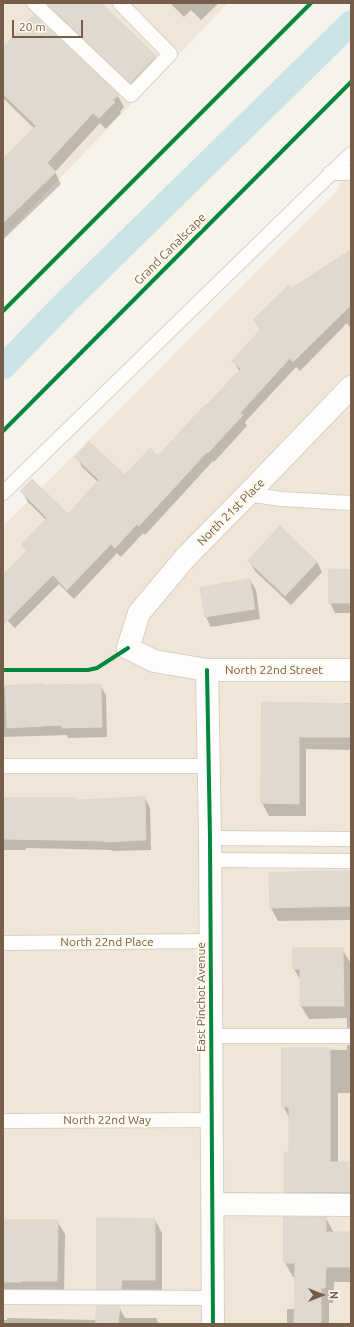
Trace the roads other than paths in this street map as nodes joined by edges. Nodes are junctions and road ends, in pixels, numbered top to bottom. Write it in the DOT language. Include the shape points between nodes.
graph roads {
  1 [pos="34,3"];
  2 [pos="120,3"];
  3 [pos="351,154"];
  4 [pos="330,173"];
  5 [pos="351,174"];
  6 [pos="351,387"];
  7 [pos="3,493"];
  8 [pos="248,494"];
  9 [pos="351,503"];
  10 [pos="128,648"];
  11 [pos="207,670"];
  12 [pos="351,670"];
  13 [pos="3,766"];
  14 [pos="209,766"];
  15 [pos="210,838"];
  16 [pos="351,839"];
  17 [pos="210,860"];
  18 [pos="351,861"];
  19 [pos="211,941"];
  20 [pos="3,943"];
  21 [pos="211,1036"];
  22 [pos="351,1036"];
  23 [pos="212,1120"];
  24 [pos="3,1121"];
  25 [pos="212,1204"];
  26 [pos="351,1205"];
  27 [pos="3,1297"];
  28 [pos="213,1298"];
  29 [pos="213,1324"];
  1 -- 2 [label="lane" via="131,95 170,54"];
  3 -- 4 [label="lane"];
  4 -- 5 [label="lane"];
  4 -- 7 [label="lane"];
  6 -- 8 [label="street, North 21st Place"];
  8 -- 9 [label="lane" via="281,499"];
  8 -- 10 [label="street, North 21st Place" via="185,558 139,613"];
  10 -- 11 [label="street, North 22nd Street" via="154,661"];
  11 -- 12 [label="street, North 22nd Street"];
  11 -- 14 [label="street, East Pinchot Avenue"];
  13 -- 14 [label="lane"];
  14 -- 15 [label="street, East Pinchot Avenue"];
  15 -- 16 [label="lane"];
  15 -- 17 [label="street, East Pinchot Avenue"];
  17 -- 18 [label="lane"];
  17 -- 19 [label="street, East Pinchot Avenue"];
  19 -- 20 [label="lane, North 22nd Place"];
  19 -- 21 [label="street, East Pinchot Avenue"];
  21 -- 22 [label="lane"];
  21 -- 23 [label="street, East Pinchot Avenue"];
  23 -- 24 [label="lane, North 22nd Way"];
  23 -- 25 [label="street, East Pinchot Avenue"];
  25 -- 26 [label="street"];
  25 -- 28 [label="street, East Pinchot Avenue"];
  27 -- 28 [label="lane"];
  28 -- 29 [label="street, East Pinchot Avenue"];
}
